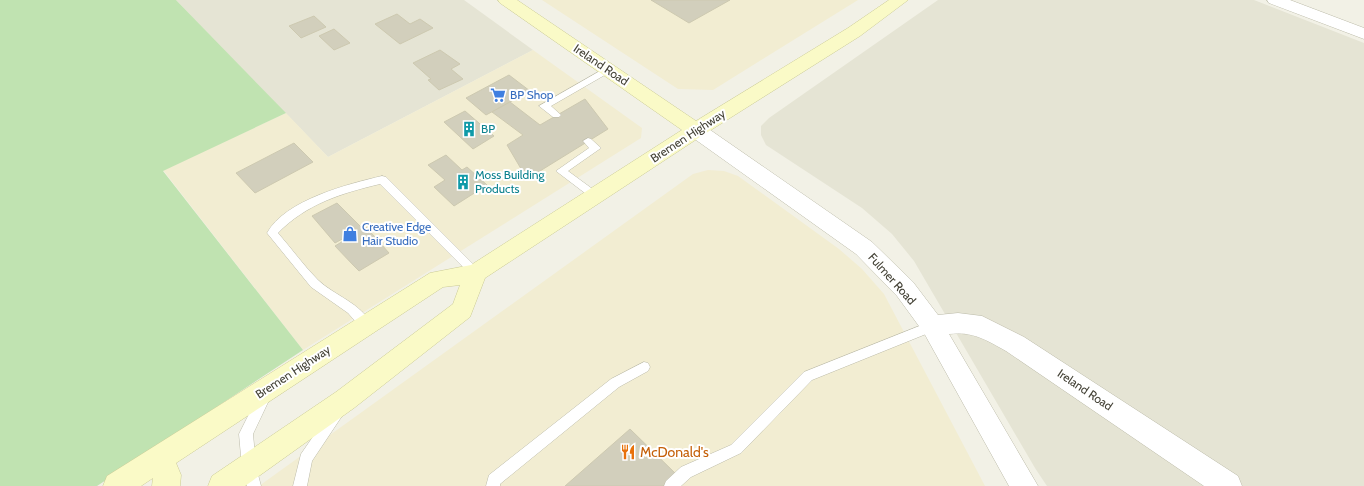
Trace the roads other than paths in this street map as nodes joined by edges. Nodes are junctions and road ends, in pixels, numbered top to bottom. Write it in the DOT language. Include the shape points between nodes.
graph roads {
  1 [pos="506,0"];
  2 [pos="900,0"];
  3 [pos="1275,0"];
  4 [pos="1364,34"];
  5 [pos="607,70"];
  6 [pos="556,115"];
  7 [pos="696,130"];
  8 [pos="588,141"];
  9 [pos="594,196"];
  10 [pos="476,273"];
  11 [pos="366,325"];
  12 [pos="932,326"];
  13 [pos="644,368"];
  14 [pos="270,387"];
  15 [pos="345,400"];
  16 [pos="159,459"];
  17 [pos="252,477"];
  18 [pos="492,484"];
  19 [pos="117,486"];
  20 [pos="166,486"];
  21 [pos="222,486"];
  22 [pos="300,486"];
  23 [pos="671,486"];
  24 [pos="1024,486"];
  25 [pos="1228,486"];
  1 -- 5 [label="main road, Ireland Road"];
  2 -- 7 [label="main road, Bremen Highway" via="854,32"];
  3 -- 4 [label="street"];
  5 -- 6 [label="lane" via="544,106"];
  5 -- 7 [label="main road, Ireland Road"];
  7 -- 9 [label="main road, Bremen Highway"];
  7 -- 12 [label="street, Fulmer Road" via="864,248 905,289"];
  8 -- 9 [label="lane" via="596,148 561,171"];
  9 -- 10 [label="main road, Bremen Highway"];
  10 -- 11 [label="main road, Bremen Highway" via="438,279"];
  10 -- 11 [label="lane" via="382,180 316,200 282,222 272,233 315,284 352,310"];
  10 -- 15 [label="main road" via="462,310"];
  11 -- 14 [label="main road, Bremen Highway"];
  12 -- 23 [label="lane" via="808,376 736,449 686,472"];
  12 -- 24 [label="street, Fulmer Road"];
  12 -- 25 [label="street, Ireland Road" via="958,323 982,326 1016,344"];
  13 -- 18 [label="lane" via="615,383"];
  14 -- 16 [label="main road, Bremen Highway"];
  14 -- 17 [label="lane" via="246,434"];
  15 -- 17 [label="main road"];
  15 -- 22 [label="lane" via="306,459"];
  16 -- 19 [label="main road, Bremen Highway"];
  16 -- 20 [label="main road" via="167,475"];
  17 -- 21 [label="main road"];
}
